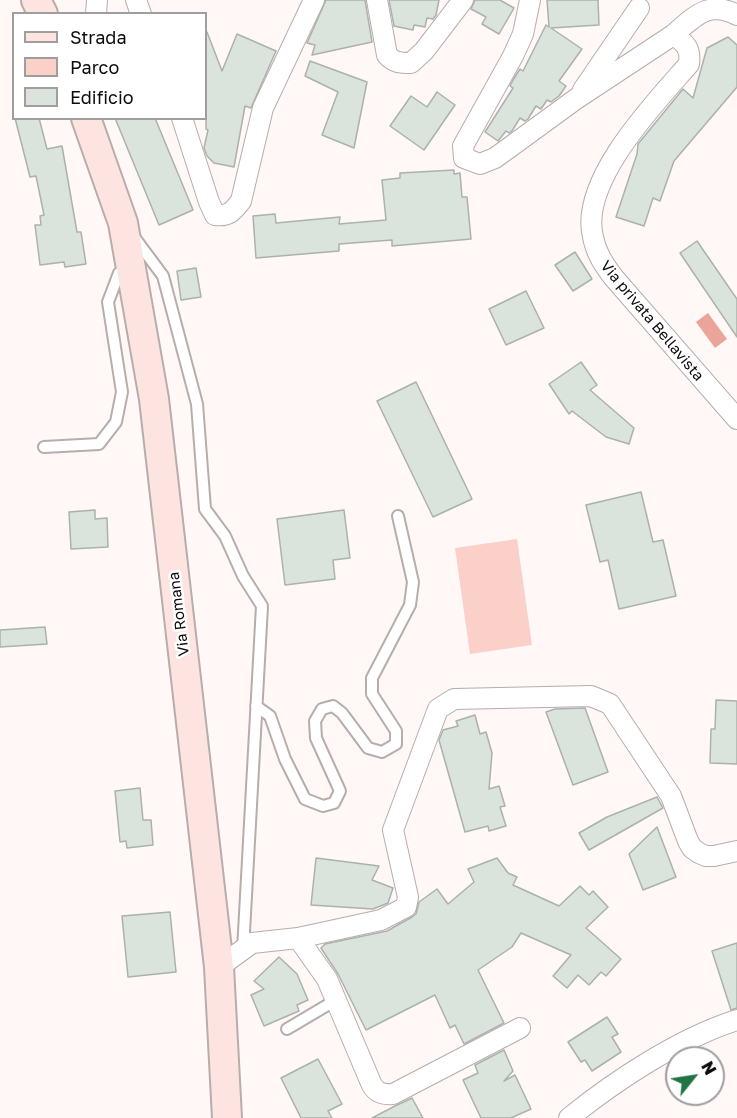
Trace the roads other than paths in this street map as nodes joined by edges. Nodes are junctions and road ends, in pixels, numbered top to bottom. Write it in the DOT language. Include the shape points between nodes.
graph roads {
  1 [pos="314,0"];
  2 [pos="377,0"];
  3 [pos="463,0"];
  4 [pos="530,0"];
  5 [pos="639,8"];
  6 [pos="737,15"];
  7 [pos="673,34"];
  8 [pos="576,99"];
  9 [pos="87,120"];
  10 [pos="183,120"];
  11 [pos="123,223"];
  12 [pos="131,266"];
  13 [pos="737,419"];
  14 [pos="44,447"];
  15 [pos="398,516"];
  16 [pos="256,706"];
  17 [pos="737,851"];
  18 [pos="298,938"];
  19 [pos="243,950"];
  20 [pos="219,967"];
  21 [pos="336,1000"];
  22 [pos="737,1020"];
  23 [pos="520,1028"];
  24 [pos="287,1029"];
  25 [pos="227,1118"];
  26 [pos="569,1118"];
  1 -- 10 [label="street" via="263,108 241,201 224,216 215,215 209,202"];
  2 -- 3 [label="street" via="387,55 399,63 411,63 424,51"];
  4 -- 8 [label="street" via="523,34 463,146 464,158 480,165 495,158"];
  5 -- 8 [label="street"];
  6 -- 7 [label="street" via="714,5"];
  7 -- 8 [label="street"];
  7 -- 13 [label="street, Via privata Bellavista" via="690,52 689,64 629,135 597,187 591,210 592,235 600,258 614,278"];
  9 -- 11 [label="street, Via Romana"];
  11 -- 12 [label="street, Via Romana"];
  11 -- 16 [label="lane" via="164,276 197,404 205,509 225,536 262,606"];
  12 -- 14 [label="lane" via="119,273 108,302 122,392 116,422 99,444"];
  12 -- 20 [label="street, Via Romana" via="154,399"];
  15 -- 16 [label="lane" via="413,582 410,605 372,678 372,694 396,731 396,744 382,752 368,748 342,713 333,706 322,709 315,721 316,738 340,791 334,803 323,806 305,799 270,716"];
  16 -- 19 [label="lane"];
  17 -- 18 [label="street" via="706,856 693,848 672,796 610,704 591,696 454,699 438,709 393,830 408,897 406,907 381,920"];
  18 -- 19 [label="street" via="252,943"];
  18 -- 21 [label="street" via="327,979"];
  19 -- 20 [label="street"];
  20 -- 25 [label="street, Via Romana"];
  21 -- 23 [label="street" via="373,1088 382,1094 393,1094"];
  21 -- 24 [label="lane"];
  22 -- 26 [label="street" via="668,1050"];
}
